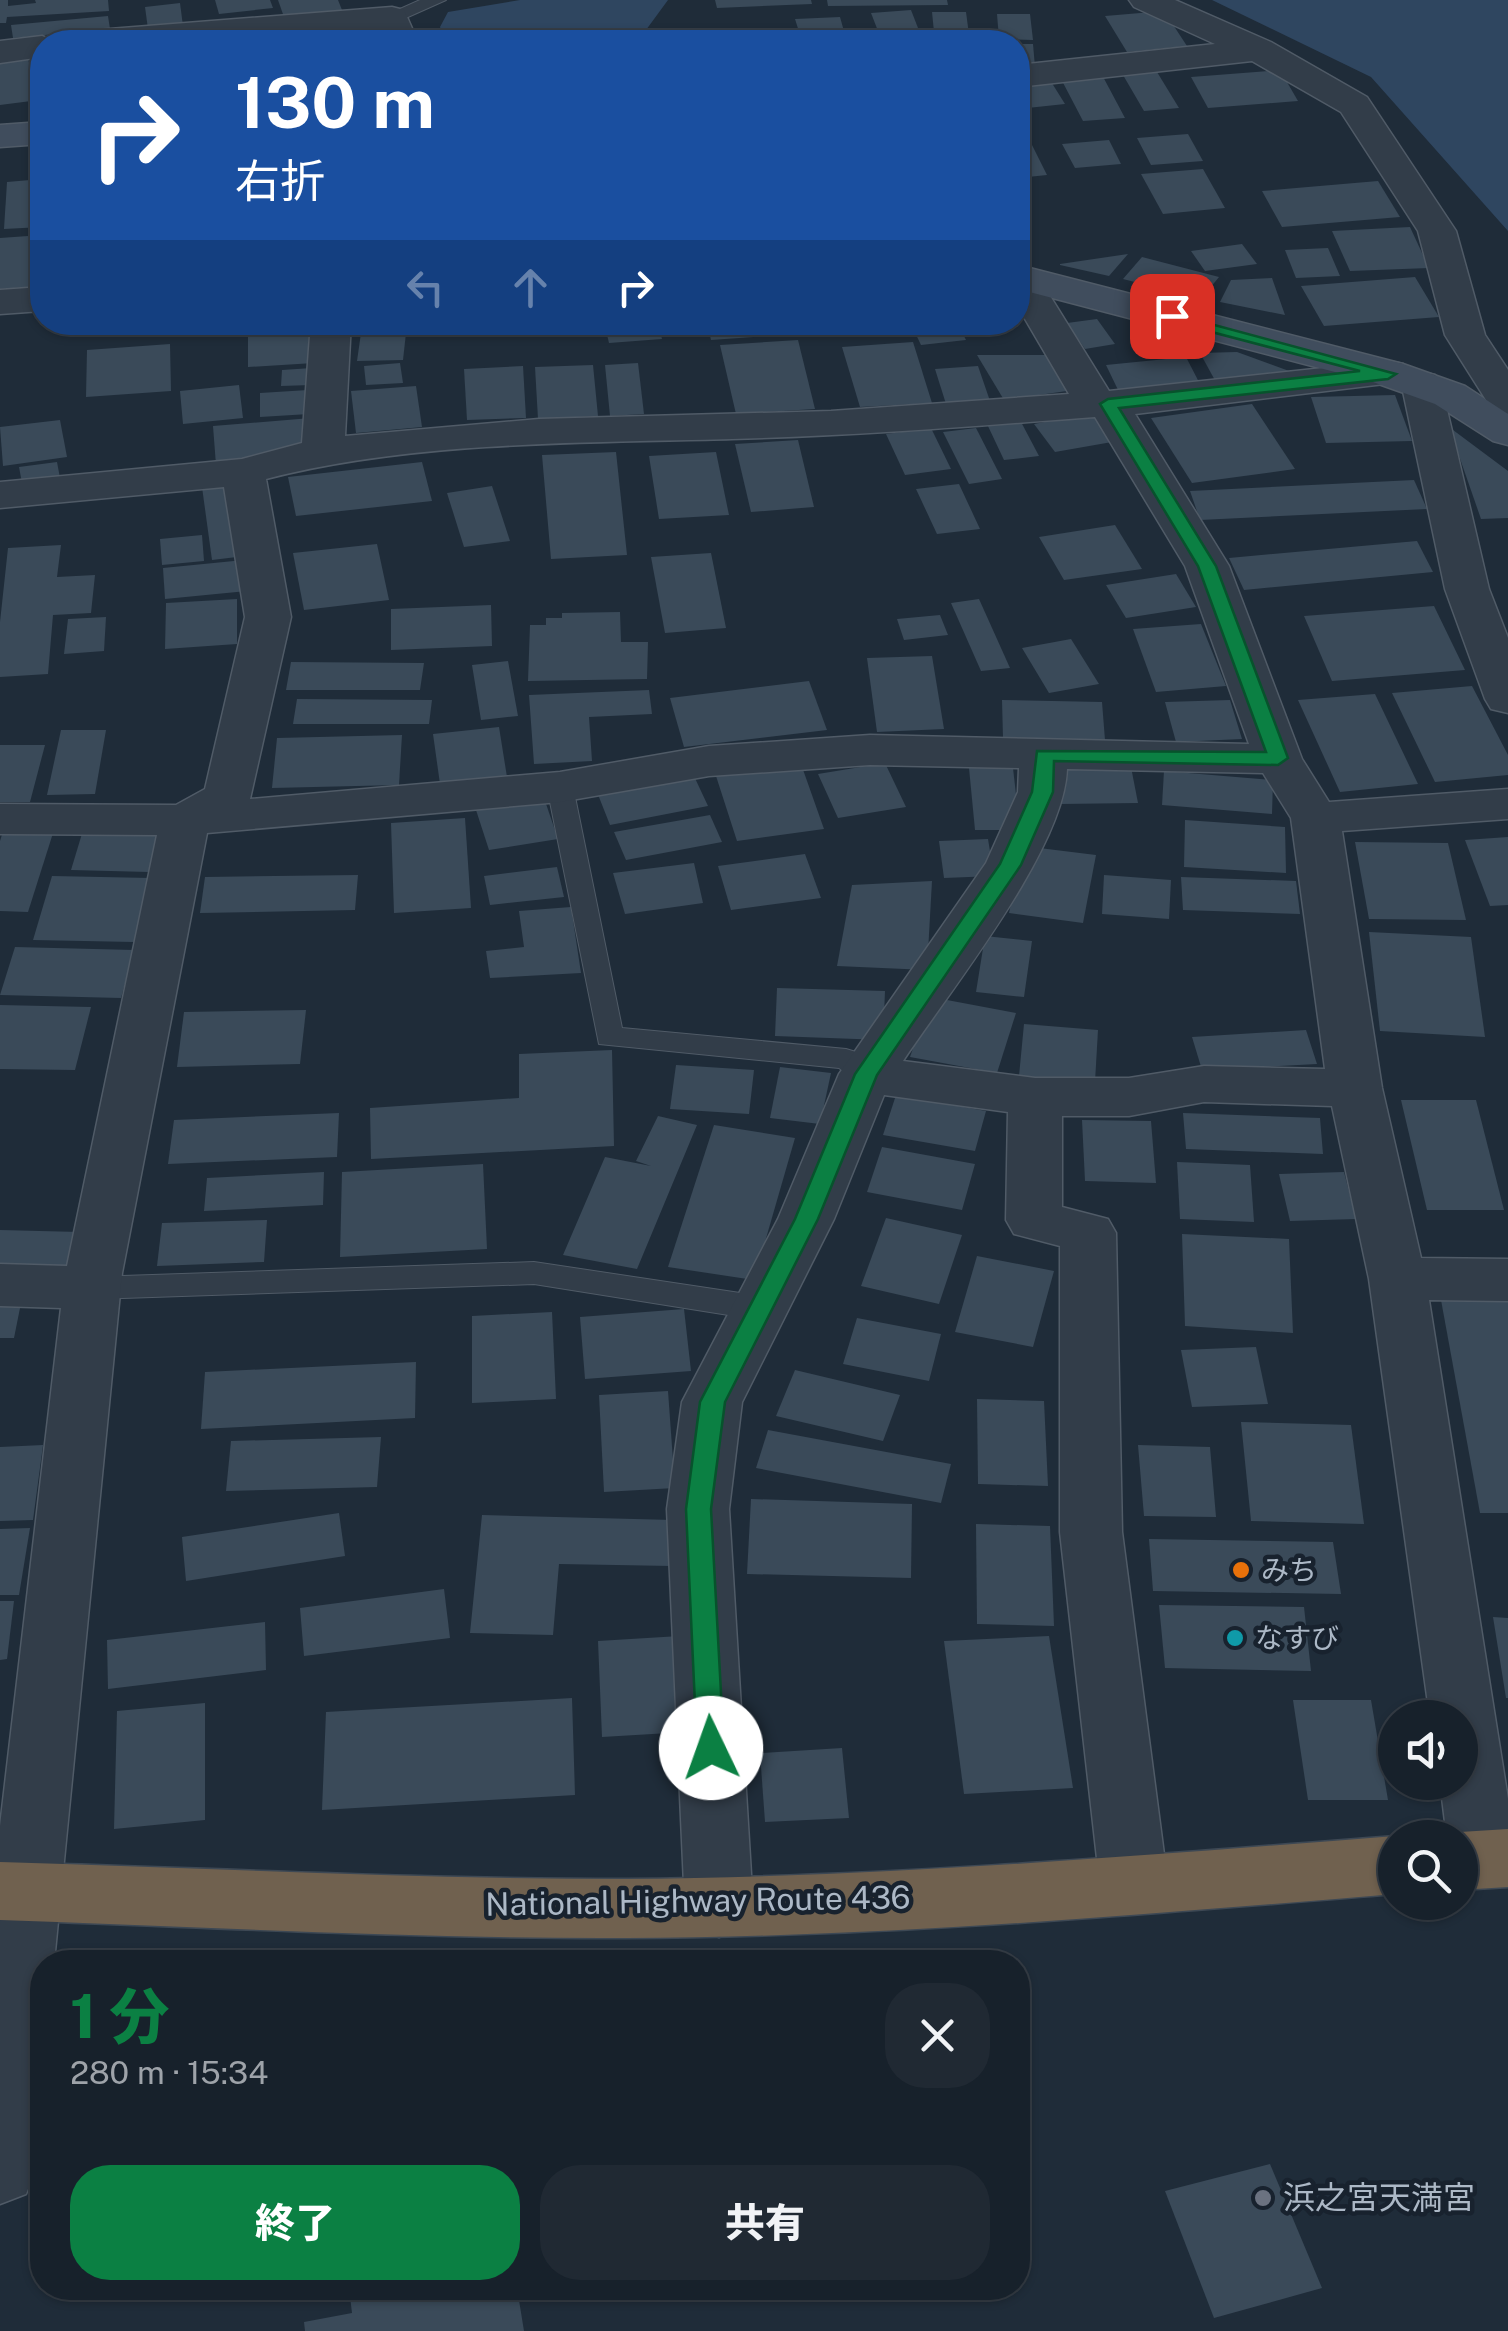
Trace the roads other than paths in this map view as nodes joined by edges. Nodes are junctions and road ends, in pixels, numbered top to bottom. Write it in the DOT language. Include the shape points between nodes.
graph roads {
  1 [pos="124,0"];
  2 [pos="437,0"];
  3 [pos="1146,0"];
  4 [pos="127,30"];
  5 [pos="397,30"];
  6 [pos="30,48"];
  7 [pos="1258,50"];
  8 [pos="0,52"];
  9 [pos="1030,75"];
  10 [pos="30,134"];
  11 [pos="0,136"];
  12 [pos="1030,281"];
  13 [pos="1030,295"];
  14 [pos="30,300"];
  15 [pos="0,302"];
  16 [pos="330,335"];
  17 [pos="1404,379"];
  18 [pos="1508,402"];
  19 [pos="1102,404"];
  20 [pos="1508,432"];
  21 [pos="322,451"];
  22 [pos="244,472"];
  23 [pos="0,496"];
  24 [pos="1508,698"];
  25 [pos="1044,755"];
  26 [pos="1278,758"];
  27 [pos="560,788"];
  28 [pos="1508,804"];
  29 [pos="1315,818"];
  30 [pos="0,819"];
  31 [pos="185,820"];
  32 [pos="866,1074"];
  33 [pos="1355,1088"];
  34 [pos="1035,1097"];
  35 [pos="1397,1279"];
  36 [pos="1508,1280"];
  37 [pos="0,1285"];
  38 [pos="93,1288"];
  39 [pos="760,1308"];
  40 [pos="1484,1859"];
  41 [pos="1378,1867"];
  42 [pos="1134,1886"];
  43 [pos="13,1892"];
  44 [pos="719,1907"];
  45 [pos="0,2170"];
  1 -- 4 [label="street"];
  2 -- 5 [label="lane"];
  3 -- 7 [label="street"];
  6 -- 8 [label="street"];
  7 -- 9 [label="street"];
  7 -- 18 [label="street" via="1354,105 1437,231 1465,335"];
  10 -- 11 [label="street"];
  12 -- 17 [label="street"];
  13 -- 19 [label="street"];
  14 -- 15 [label="street"];
  16 -- 21 [label="street"];
  17 -- 19 [label="street"];
  17 -- 20 [label="street" via="1450,394"];
  17 -- 24 [label="street" via="1467,589"];
  19 -- 21 [label="street" via="832,424 539,432"];
  19 -- 26 [label="street" via="1207,566"];
  21 -- 22 [label="street"];
  22 -- 23 [label="street"];
  22 -- 31 [label="street" via="268,617 227,798"];
  25 -- 26 [label="street"];
  25 -- 27 [label="street" via="870,750 708,761"];
  25 -- 32 [label="street" via="1042,792 1010,865"];
  26 -- 29 [label="street"];
  27 -- 31 [label="street"];
  27 -- 32 [label="lane" via="609,1037 846,1058"];
  28 -- 29 [label="street"];
  29 -- 33 [label="street"];
  30 -- 31 [label="street"];
  31 -- 38 [label="street"];
  32 -- 34 [label="street"];
  32 -- 39 [label="street" via="806,1219"];
  33 -- 34 [label="street" via="1204,1084 1129,1097"];
  33 -- 35 [label="street"];
  34 -- 42 [label="street" via="1034,1220 1088,1232 1091,1532"];
  35 -- 36 [label="street"];
  35 -- 40 [label="street"];
  37 -- 38 [label="street"];
  38 -- 39 [label="lane" via="534,1273"];
  38 -- 43 [label="street"];
  39 -- 44 [label="street" via="712,1402 698,1509"];
  41 -- 42 [label="highway, National Highway Route 436"];
  42 -- 44 [label="highway, National Highway Route 436"];
  43 -- 44 [label="highway, National Highway Route 436"];
  43 -- 45 [label="street"];
}
